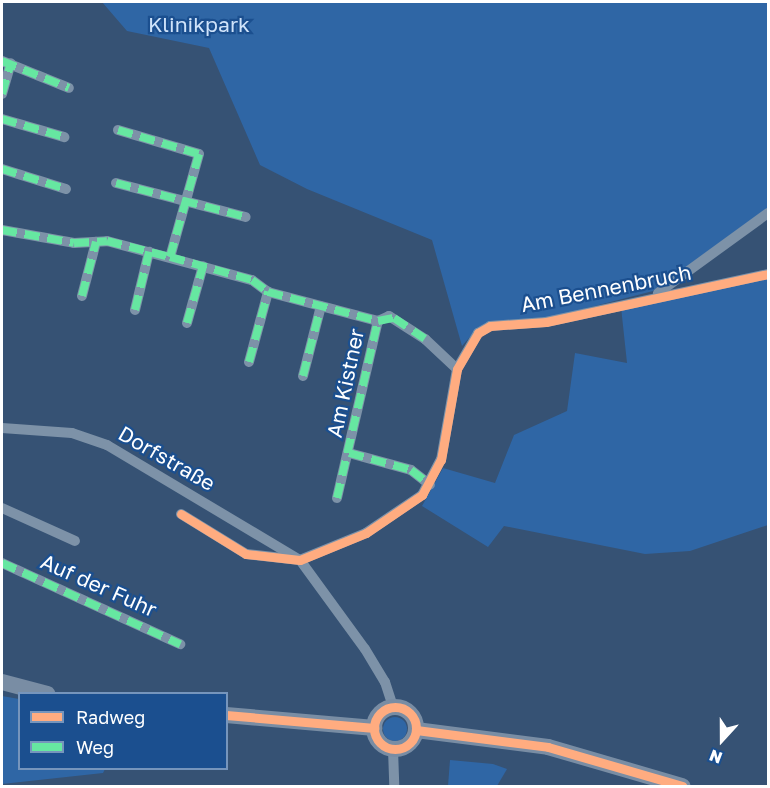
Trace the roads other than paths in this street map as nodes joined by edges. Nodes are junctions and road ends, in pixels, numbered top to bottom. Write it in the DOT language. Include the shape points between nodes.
graph roads {
  1 [pos="6,62"];
  2 [pos="69,88"];
  3 [pos="2,94"];
  4 [pos="2,119"];
  5 [pos="118,130"];
  6 [pos="64,137"];
  7 [pos="2,169"];
  8 [pos="116,183"];
  9 [pos="66,189"];
  10 [pos="186,201"];
  11 [pos="768,213"];
  12 [pos="246,217"];
  13 [pos="2,230"];
  14 [pos="96,242"];
  15 [pos="149,252"];
  16 [pos="170,257"];
  17 [pos="202,266"];
  18 [pos="768,274"];
  19 [pos="268,292"];
  20 [pos="652,296"];
  21 [pos="82,297"];
  22 [pos="321,306"];
  23 [pos="135,310"];
  24 [pos="378,321"];
  25 [pos="187,324"];
  26 [pos="249,362"];
  27 [pos="457,369"];
  28 [pos="303,376"];
  29 [pos="2,428"];
  30 [pos="349,453"];
  31 [pos="430,485"];
  32 [pos="337,498"];
  33 [pos="2,508"];
  34 [pos="181,514"];
  35 [pos="75,541"];
  36 [pos="300,560"];
  37 [pos="2,563"];
  38 [pos="180,644"];
  39 [pos="2,682"];
  40 [pos="43,692"];
  41 [pos="393,707"];
  42 [pos="228,715"];
  43 [pos="374,729"];
  44 [pos="416,730"];
  45 [pos="393,749"];
  46 [pos="394,786"];
  47 [pos="682,786"];
  1 -- 2 [label="street"];
  1 -- 3 [label="street"];
  4 -- 6 [label="street"];
  5 -- 10 [label="street" via="199,154"];
  7 -- 9 [label="street"];
  8 -- 10 [label="street"];
  10 -- 12 [label="street"];
  10 -- 16 [label="street"];
  11 -- 20 [label="street"];
  13 -- 14 [label="street, Am Kistner" via="74,243"];
  14 -- 15 [label="street, Am Kistner"];
  14 -- 21 [label="street"];
  15 -- 16 [label="street, Am Kistner"];
  15 -- 23 [label="street"];
  16 -- 17 [label="street, Am Kistner"];
  17 -- 19 [label="street, Am Kistner" via="252,280"];
  17 -- 25 [label="street"];
  18 -- 20 [label="street, Am Bennenbruch"];
  19 -- 22 [label="street, Am Kistner"];
  19 -- 26 [label="street"];
  20 -- 27 [label="street, Am Bennenbruch" via="546,322 490,327 478,333"];
  22 -- 24 [label="street, Am Kistner"];
  22 -- 28 [label="street, Am Kistner"];
  24 -- 27 [label="street, Am Kistner" via="389,316 399,320"];
  24 -- 30 [label="street, Am Kistner"];
  27 -- 31 [label="street, Am Bennenbruch" via="441,460"];
  29 -- 36 [label="street, Dorfstraße" via="72,433 107,445"];
  30 -- 31 [label="street, Am Kistner" via="411,470"];
  30 -- 32 [label="street, Am Kistner"];
  31 -- 36 [label="street, Am Bennenbruch" via="411,505 378,526"];
  33 -- 35 [label="street, Auf der Fuhr"];
  34 -- 36 [label="street, Dorfstraße" via="246,554"];
  36 -- 41 [label="street, Dorfstraße" via="365,649 385,682"];
  37 -- 38 [label="street, Auf der Fuhr"];
  39 -- 40 [label="street"];
  41 -- 43 [label="street" via="379,714"];
  41 -- 44 [label="street" via="410,713"];
  42 -- 43 [label="street"];
  43 -- 45 [label="street" via="377,740"];
  44 -- 45 [label="street" via="409,744"];
  44 -- 47 [label="street" via="548,747"];
  45 -- 46 [label="street"];
}
